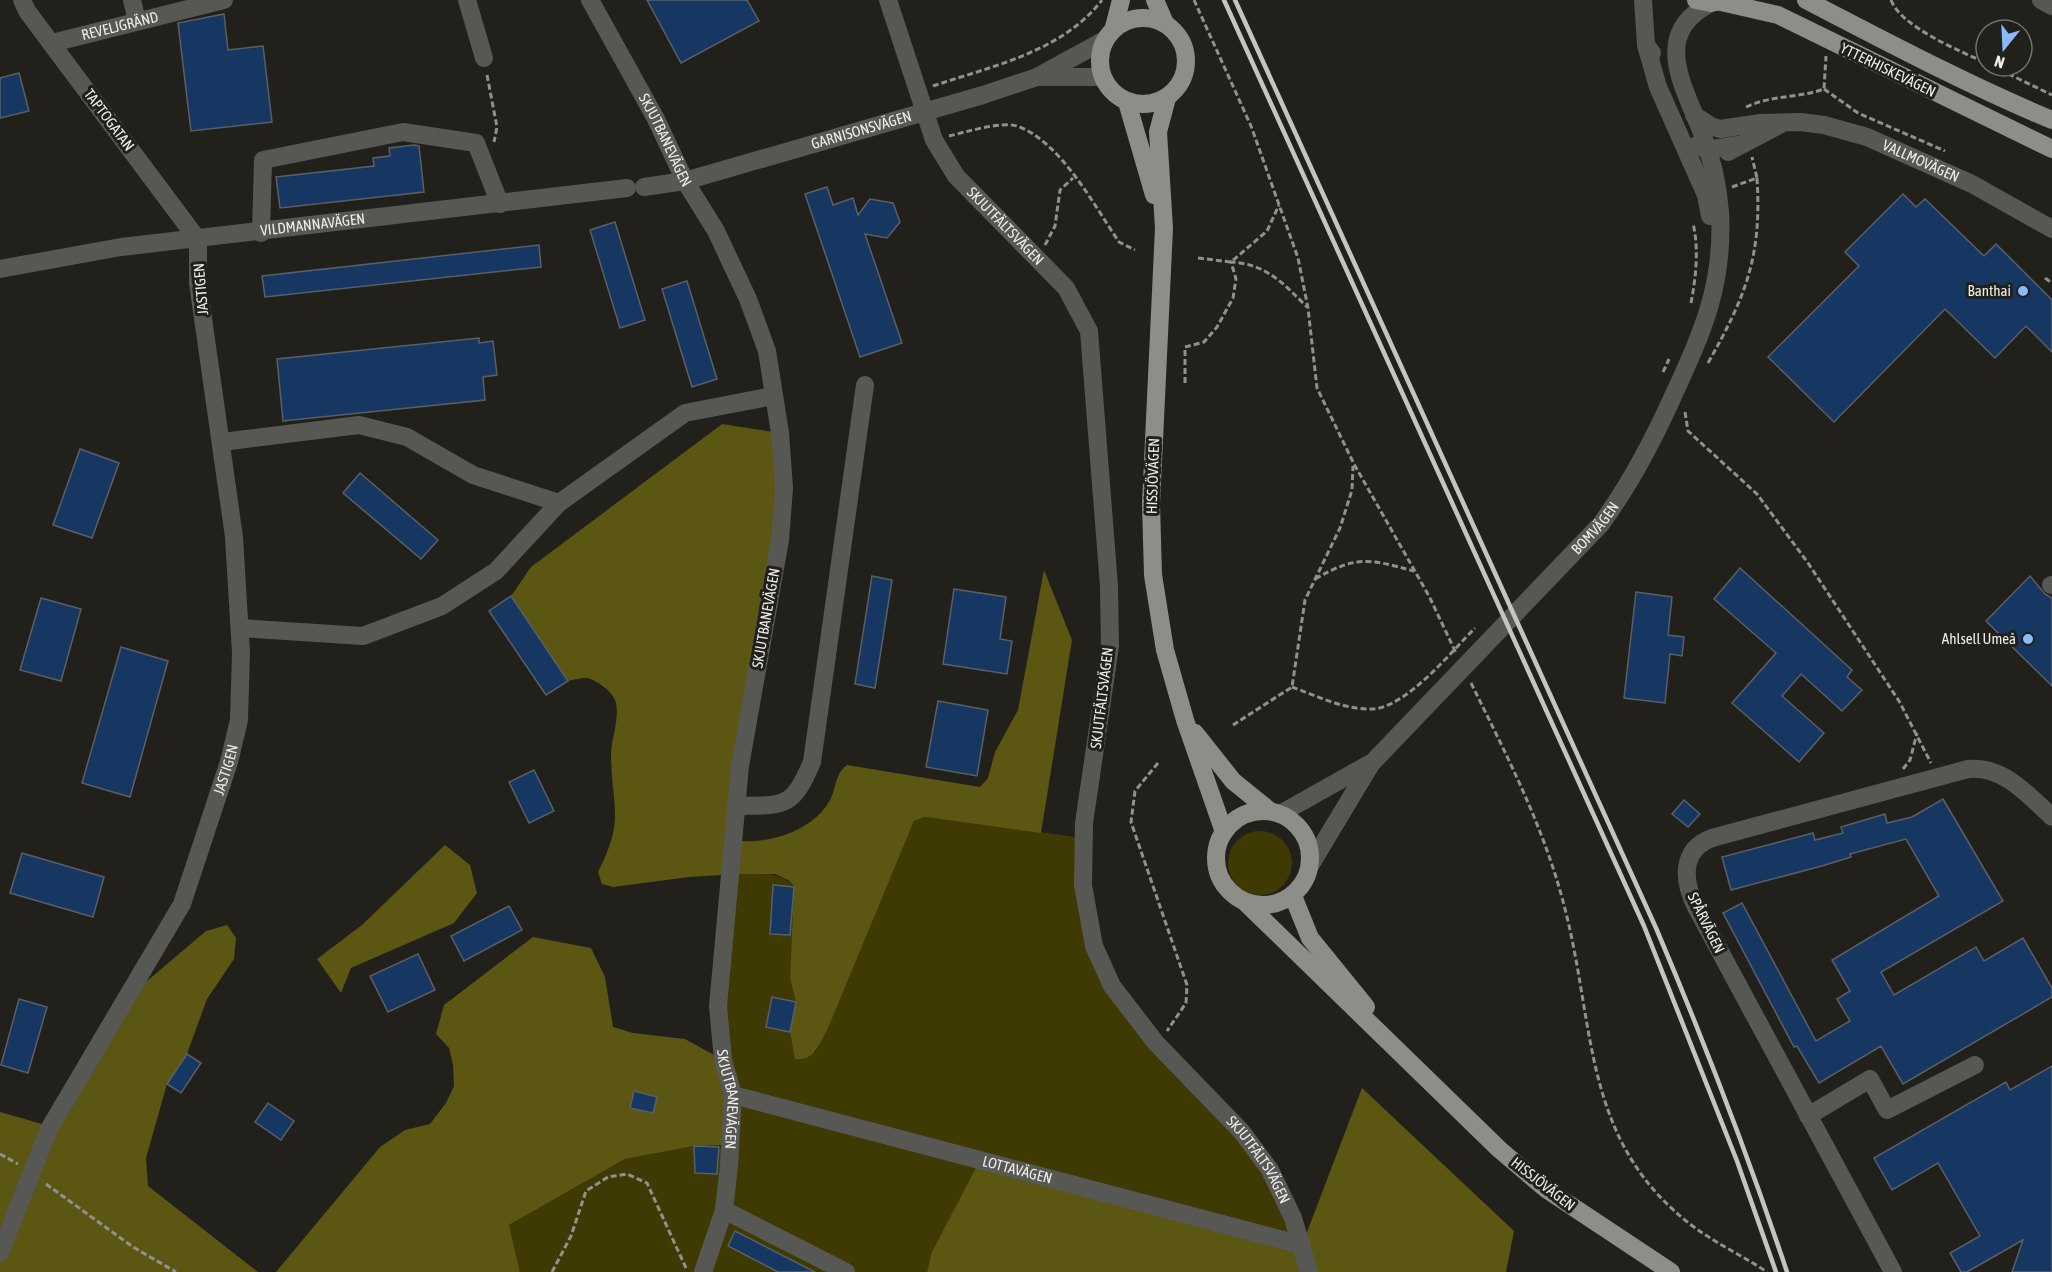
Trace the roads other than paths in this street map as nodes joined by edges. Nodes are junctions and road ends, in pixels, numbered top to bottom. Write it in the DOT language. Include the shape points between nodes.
graph roads {
  1 [pos="22,0"];
  2 [pos="132,0"];
  3 [pos="224,0"];
  4 [pos="467,0"];
  5 [pos="590,0"];
  6 [pos="888,0"];
  7 [pos="1121,0"];
  8 [pos="1155,0"];
  9 [pos="1643,0"];
  10 [pos="1806,0"];
  11 [pos="2041,0"];
  12 [pos="1713,1"];
  13 [pos="2052,6"];
  14 [pos="137,21"];
  15 [pos="1165,23"];
  16 [pos="1109,34"];
  17 [pos="52,43"];
  18 [pos="1646,45"];
  19 [pos="484,58"];
  20 [pos="1037,76"];
  21 [pos="1102,77"];
  22 [pos="1167,98"];
  23 [pos="1127,102"];
  24 [pos="926,111"];
  25 [pos="1694,115"];
  26 [pos="2052,120"];
  27 [pos="1740,135"];
  28 [pos="1705,147"];
  29 [pos="2052,149"];
  30 [pos="685,181"];
  31 [pos="1712,186"];
  32 [pos="500,204"];
  33 [pos="1164,228"];
  34 [pos="2052,229"];
  35 [pos="261,232"];
  36 [pos="198,240"];
  37 [pos="0,269"];
  38 [pos="866,384"];
  39 [pos="773,396"];
  40 [pos="222,442"];
  41 [pos="559,503"];
  42 [pos="240,628"];
  43 [pos="1185,720"];
  44 [pos="1371,764"];
  45 [pos="736,806"];
  46 [pos="1275,812"];
  47 [pos="2052,817"];
  48 [pos="1224,831"];
  49 [pos="1311,864"];
  50 [pos="1293,896"];
  51 [pos="1245,902"];
  52 [pos="1975,1065"];
  53 [pos="1426,1080"];
  54 [pos="734,1095"];
  55 [pos="1808,1116"];
  56 [pos="724,1210"];
  57 [pos="1302,1245"];
  58 [pos="0,1253"];
  59 [pos="703,1272"];
  60 [pos="846,1272"];
  61 [pos="1309,1272"];
  62 [pos="1671,1272"];
  63 [pos="1893,1272"];
  1 -- 17 [label="street, TAPTOGATAN"];
  2 -- 14 [label="street"];
  3 -- 14 [label="street, REVELJGRÄND"];
  4 -- 19 [label="street"];
  5 -- 30 [label="street, SKJUTBANEVÄGEN" via="657,119"];
  6 -- 24 [label="street, SKJUTFÄLTSVÄGEN"];
  7 -- 16 [label="main road"];
  8 -- 15 [label="main road"];
  9 -- 18 [label="street, BOMVÄGEN"];
  10 -- 26 [label="main road, YTTERHISKEVÄGEN" via="1925,62"];
  11 -- 13 [label="street"];
  12 -- 25 [label="street, BOMVÄGEN" via="1689,19 1675,53 1676,69"];
  12 -- 29 [label="main road, YTTERHISKEVÄGEN" via="1778,15"];
  14 -- 17 [label="street, REVELJGRÄND"];
  15 -- 16 [label="main road" via="1134,19"];
  15 -- 22 [label="main road" via="1185,46 1185,74"];
  16 -- 20 [label="street, GARNISONSVÄGEN"];
  16 -- 21 [label="main road" via="1099,64"];
  17 -- 36 [label="street, TAPTOGATAN"];
  18 -- 28 [label="street, BOMVÄGEN" via="1658,60 1693,140"];
  18 -- 31 [label="street, BOMVÄGEN" via="1658,87"];
  20 -- 21 [label="street, GARNISONSVÄGEN"];
  20 -- 24 [label="street, GARNISONSVÄGEN"];
  21 -- 23 [label="main road" via="1114,94"];
  22 -- 23 [label="main road" via="1147,105"];
  22 -- 33 [label="main road, HISSJÖVÄGEN" via="1158,132"];
  23 -- 33 [label="main road, HISSJÖVÄGEN"];
  24 -- 30 [label="street, GARNISONSVÄGEN"];
  24 -- 57 [label="street, SKJUTFÄLTSVÄGEN" via="934,140 956,176 1066,288 1089,332 1109,586 1110,646 1084,824 1083,885 1094,946 1112,986 1155,1043 1242,1132 1269,1170"];
  25 -- 27 [label="street, VALLMOVÄGEN" via="1711,126"];
  25 -- 28 [label="street, BOMVÄGEN"];
  27 -- 28 [label="street"];
  27 -- 31 [label="street" via="1726,154"];
  27 -- 34 [label="street, VALLMOVÄGEN" via="1801,122 1867,137 1972,184"];
  28 -- 31 [label="street, BOMVÄGEN"];
  30 -- 32 [label="street, VILDMANNAVÄGEN"];
  30 -- 39 [label="street, SKJUTBANEVÄGEN" via="716,231 748,299 767,351"];
  31 -- 44 [label="street, BOMVÄGEN" via="1718,234 1717,279 1711,309 1700,340 1628,488 1567,562"];
  32 -- 35 [label="street, VILDMANNAVÄGEN"];
  32 -- 35 [label="street" via="476,143 403,132 263,160"];
  33 -- 43 [label="main road, HISSJÖVÄGEN" via="1151,504 1153,576 1165,650"];
  35 -- 36 [label="street, VILDMANNAVÄGEN"];
  36 -- 37 [label="street, VILDMANNAVÄGEN" via="121,247"];
  36 -- 40 [label="street, JASTIGEN" via="198,284"];
  38 -- 45 [label="street" via="812,762 799,792 776,806"];
  39 -- 41 [label="street" via="685,414"];
  39 -- 45 [label="street, SKJUTBANEVÄGEN" via="784,488 780,540"];
  40 -- 41 [label="street" via="360,425 407,437 473,475"];
  40 -- 42 [label="street, JASTIGEN"];
  41 -- 42 [label="street" via="496,571 442,606 363,636"];
  42 -- 58 [label="street, JASTIGEN" via="239,720 182,904 49,1130"];
  43 -- 46 [label="main road, HISSJÖVÄGEN" via="1233,781"];
  43 -- 48 [label="main road, HISSJÖVÄGEN"];
  44 -- 46 [label="street, BOMVÄGEN"];
  44 -- 49 [label="street, BOMVÄGEN"];
  45 -- 54 [label="street, SKJUTBANEVÄGEN" via="718,1006 723,1060"];
  46 -- 48 [label="main road" via="1256,811 1235,820"];
  46 -- 49 [label="main road" via="1292,820 1302,831"];
  47 -- 55 [label="street, SPÅRVÄGEN" via="1997,772 1982,768 1937,776 1699,843 1687,867 1689,894"];
  48 -- 51 [label="main road" via="1216,859 1219,874 1229,892"];
  49 -- 50 [label="main road" via="1305,882"];
  50 -- 51 [label="main road" via="1265,906"];
  50 -- 53 [label="main road, HISSJÖVÄGEN" via="1310,939"];
  51 -- 53 [label="main road, HISSJÖVÄGEN"];
  52 -- 55 [label="street" via="1887,1110 1870,1079"];
  53 -- 62 [label="main road, HISSJÖVÄGEN" via="1546,1189"];
  54 -- 56 [label="street, SKJUTBANEVÄGEN"];
  54 -- 57 [label="street, LOTTAVÄGEN"];
  55 -- 63 [label="street, SPÅRVÄGEN"];
  56 -- 59 [label="street, SKJUTBANEVÄGEN"];
  56 -- 60 [label="street"];
  57 -- 61 [label="street, SKJUTFÄLTSVÄGEN"];
}
